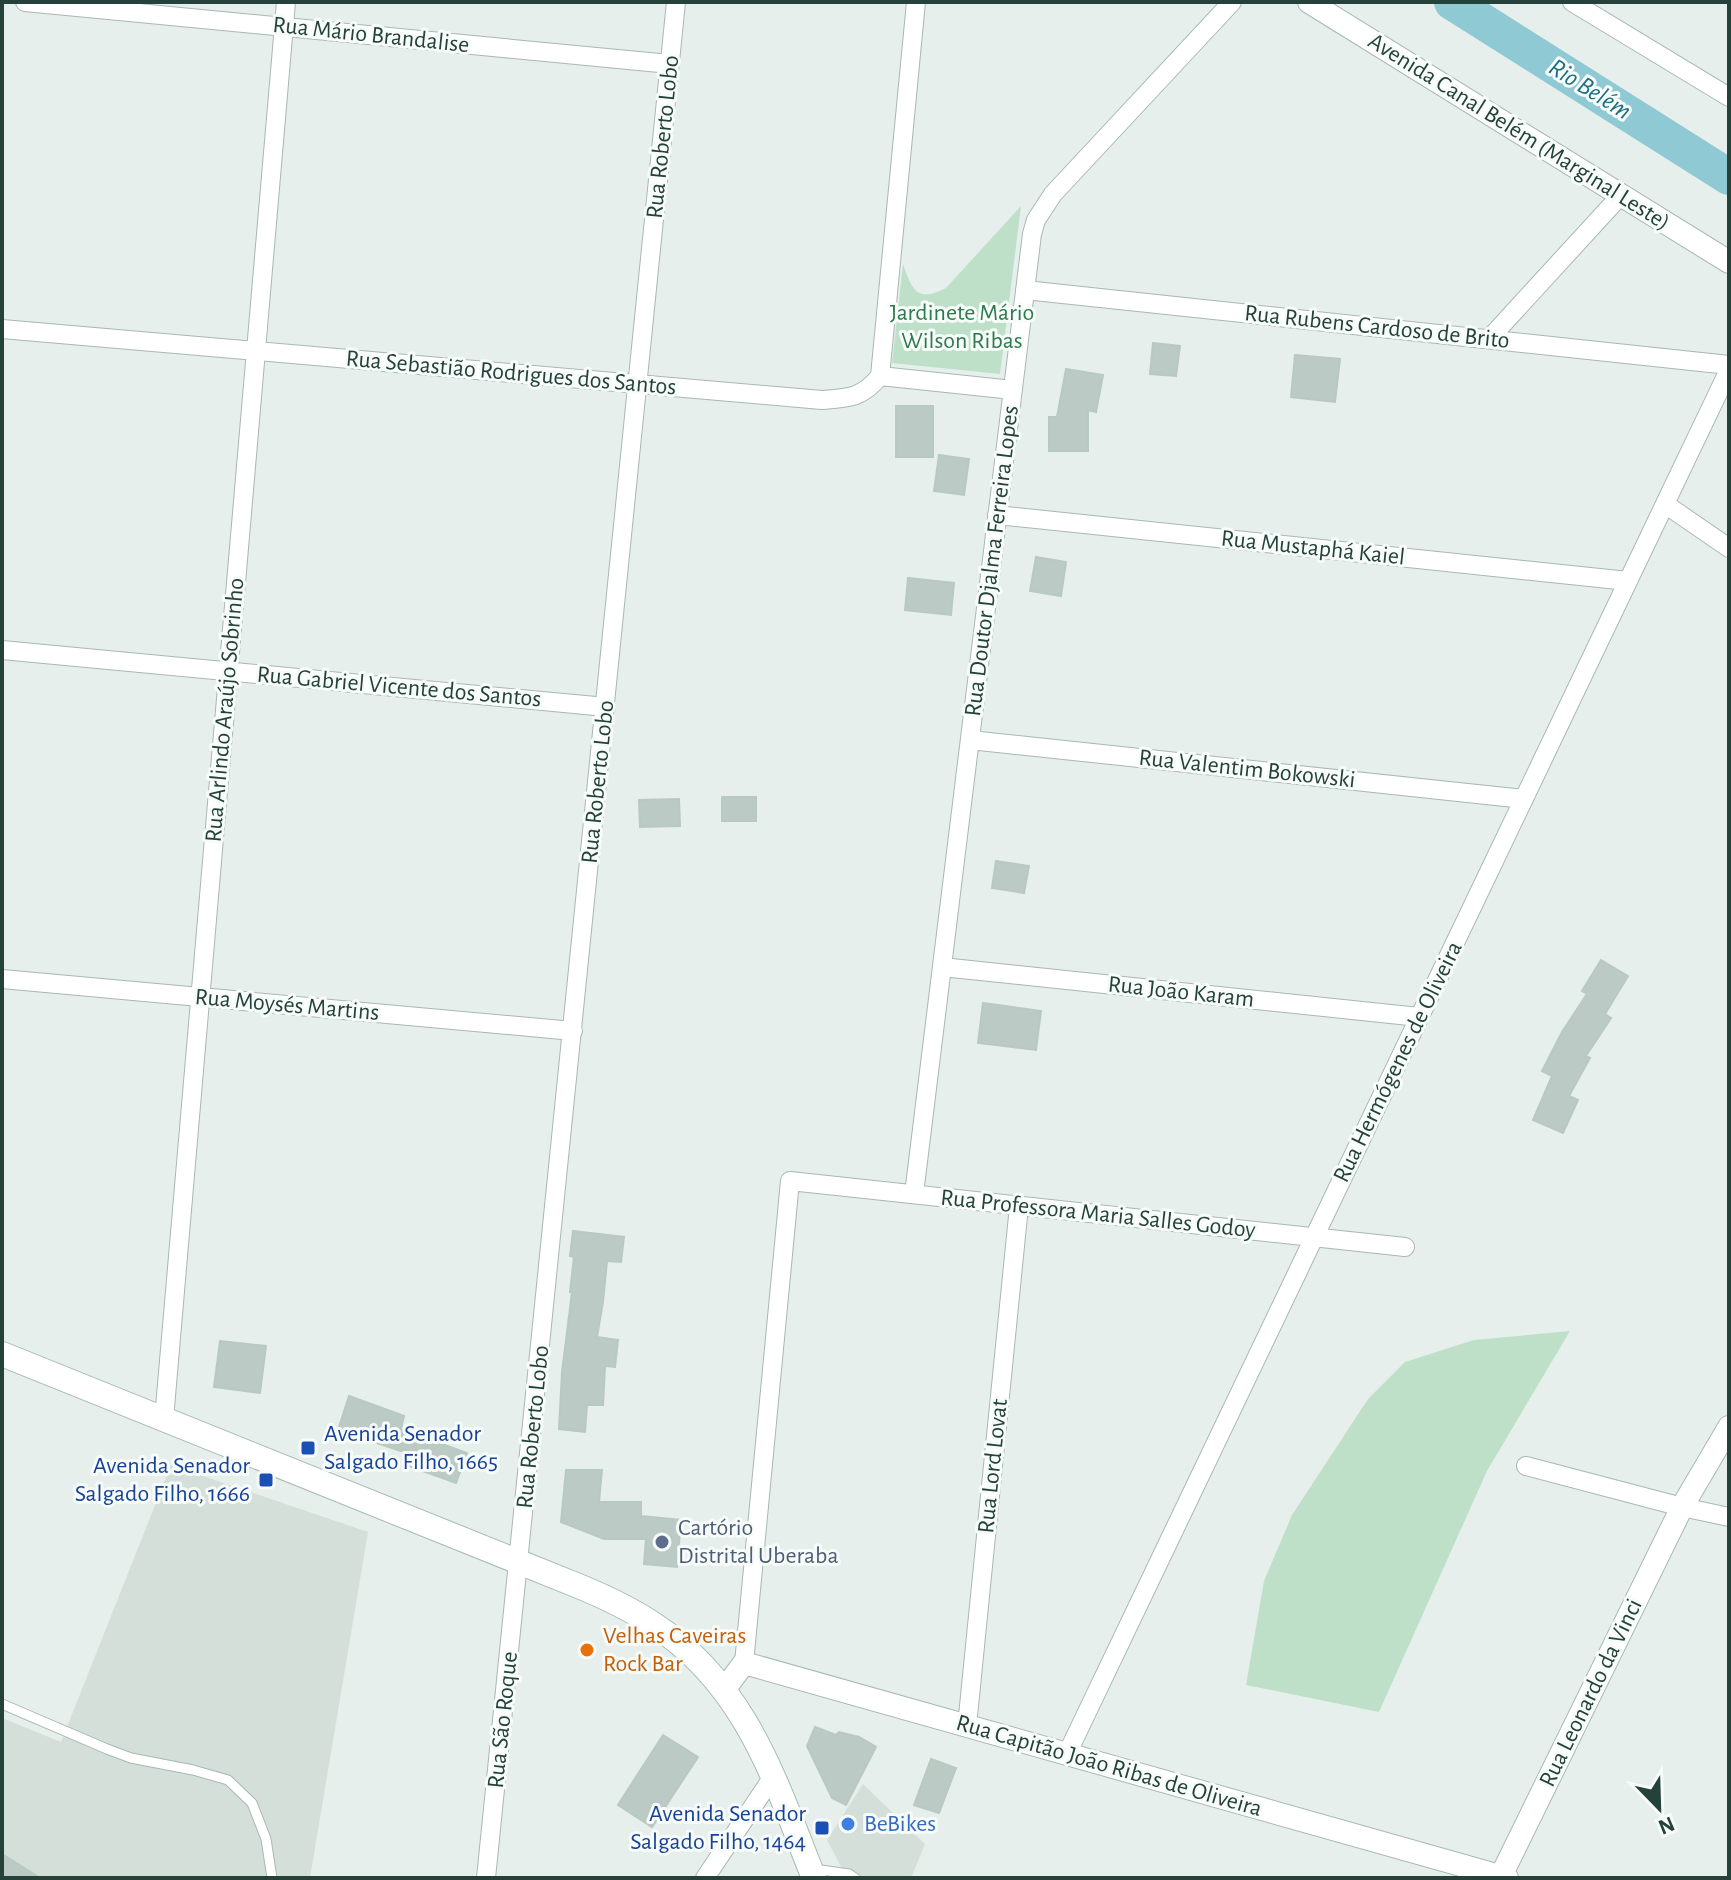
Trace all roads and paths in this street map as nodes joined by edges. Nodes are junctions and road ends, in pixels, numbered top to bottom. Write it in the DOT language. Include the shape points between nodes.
graph roads {
  1 [pos="25,2"];
  2 [pos="286,2"];
  3 [pos="676,2"];
  4 [pos="916,2"];
  5 [pos="1232,2"];
  6 [pos="1309,2"];
  7 [pos="1572,2"];
  8 [pos="284,27"];
  9 [pos="670,64"];
  10 [pos="1725,89"];
  11 [pos="1621,195"];
  12 [pos="1729,262"];
  13 [pos="1025,290"];
  14 [pos="2,329"];
  15 [pos="1489,339"];
  16 [pos="256,351"];
  17 [pos="1729,368"];
  18 [pos="880,376"];
  19 [pos="638,384"];
  20 [pos="1013,390"];
  21 [pos="1665,504"];
  22 [pos="997,515"];
  23 [pos="1729,548"];
  24 [pos="1628,581"];
  25 [pos="2,650"];
  26 [pos="228,671"];
  27 [pos="606,707"];
  28 [pos="970,740"];
  29 [pos="1524,799"];
  30 [pos="942,967"];
  31 [pos="2,979"];
  32 [pos="200,997"];
  33 [pos="1419,1017"];
  34 [pos="573,1031"];
  35 [pos="914,1194"];
  36 [pos="1019,1206"];
  37 [pos="1314,1237"];
  38 [pos="1405,1247"];
  39 [pos="2,1354"];
  40 [pos="164,1419"];
  41 [pos="1729,1427"];
  42 [pos="1526,1466"];
  43 [pos="1682,1507"];
  44 [pos="1729,1517"];
  45 [pos="520,1562"];
  46 [pos="744,1663"];
  47 [pos="724,1690"];
  48 [pos="2,1704"];
  49 [pos="967,1726"];
  50 [pos="1067,1754"];
  51 [pos="774,1775"];
  52 [pos="812,1873"];
  53 [pos="1503,1877"];
  54 [pos="272,1878"];
  55 [pos="486,1878"];
  56 [pos="705,1878"];
  57 [pos="855,1878"];
  1 -- 8 [label="street, Rua Mário Brandalise"];
  2 -- 8 [label="street, Rua Arlindo Araújo Sobrinho"];
  3 -- 9 [label="street, Rua Roberto Lobo"];
  4 -- 18 [label="street"];
  5 -- 13 [label="street, Rua Doutor Djalma Ferreira Lopes" via="1053,194 1036,220"];
  6 -- 11 [label="street, Avenida Canal Belém (Marginal Leste)"];
  7 -- 10 [label="street"];
  8 -- 9 [label="street, Rua Mário Brandalise"];
  8 -- 16 [label="street, Rua Arlindo Araújo Sobrinho"];
  9 -- 19 [label="street, Rua Roberto Lobo"];
  11 -- 12 [label="street, Avenida Canal Belém (Marginal Leste)"];
  11 -- 15 [label="street"];
  13 -- 15 [label="street, Rua Rubens Cardoso de Brito"];
  13 -- 20 [label="street, Rua Doutor Djalma Ferreira Lopes"];
  14 -- 16 [label="street, Rua Sebastião Rodrigues dos Santos"];
  15 -- 17 [label="street, Rua Rubens Cardoso de Brito"];
  16 -- 19 [label="street, Rua Sebastião Rodrigues dos Santos"];
  16 -- 26 [label="street, Rua Arlindo Araújo Sobrinho"];
  17 -- 21 [label="street, Rua Hermógenes de Oliveira"];
  18 -- 19 [label="street, Rua Sebastião Rodrigues dos Santos" via="859,395 822,400"];
  18 -- 20 [label="street"];
  19 -- 27 [label="street, Rua Roberto Lobo"];
  20 -- 22 [label="street, Rua Doutor Djalma Ferreira Lopes"];
  21 -- 23 [label="street"];
  21 -- 24 [label="street, Rua Hermógenes de Oliveira"];
  22 -- 24 [label="street, Rua Mustaphá Kaiel"];
  22 -- 28 [label="street, Rua Doutor Djalma Ferreira Lopes"];
  24 -- 29 [label="street, Rua Hermógenes de Oliveira"];
  25 -- 26 [label="street, Rua Gabriel Vicente dos Santos"];
  26 -- 27 [label="street, Rua Gabriel Vicente dos Santos"];
  26 -- 32 [label="street, Rua Arlindo Araújo Sobrinho"];
  27 -- 34 [label="street, Rua Roberto Lobo"];
  28 -- 29 [label="street, Rua Valentim Bokowski"];
  28 -- 30 [label="street, Rua Doutor Djalma Ferreira Lopes"];
  29 -- 33 [label="street, Rua Hermógenes de Oliveira"];
  30 -- 33 [label="street, Rua João Karam"];
  30 -- 35 [label="street, Rua Doutor Djalma Ferreira Lopes"];
  31 -- 32 [label="street, Rua Moysés Martins"];
  32 -- 34 [label="street, Rua Moysés Martins"];
  32 -- 40 [label="street, Rua Arlindo Araújo Sobrinho"];
  33 -- 37 [label="street, Rua Hermógenes de Oliveira"];
  34 -- 45 [label="street, Rua Roberto Lobo"];
  35 -- 36 [label="street, Rua Professora Maria Salles Godoy"];
  35 -- 46 [label="street, Rua Professora Maria Salles Godoy" via="790,1181"];
  36 -- 37 [label="street, Rua Professora Maria Salles Godoy"];
  36 -- 49 [label="street, Rua Lord Lovat"];
  37 -- 38 [label="street, Rua Professora Maria Salles Godoy"];
  37 -- 50 [label="street, Rua Hermógenes de Oliveira"];
  39 -- 40 [label="main road"];
  40 -- 45 [label="main road"];
  41 -- 43 [label="street, Rua Leonardo da Vinci"];
  42 -- 43 [label="street"];
  43 -- 44 [label="street"];
  43 -- 53 [label="street, Rua Leonardo da Vinci"];
  45 -- 47 [label="main road" via="607,1598 654,1625"];
  45 -- 55 [label="street, Rua São Roque"];
  46 -- 47 [label="street"];
  46 -- 49 [label="street, Rua Capitão João Ribas de Oliveira"];
  47 -- 51 [label="main road"];
  48 -- 54 [label="lane" via="131,1758 228,1780 252,1803 266,1839"];
  49 -- 50 [label="street, Rua Capitão João Ribas de Oliveira"];
  50 -- 53 [label="street, Rua Capitão João Ribas de Oliveira"];
  51 -- 52 [label="main road"];
  51 -- 56 [label="street"];
  52 -- 57 [label="lane"];
}
